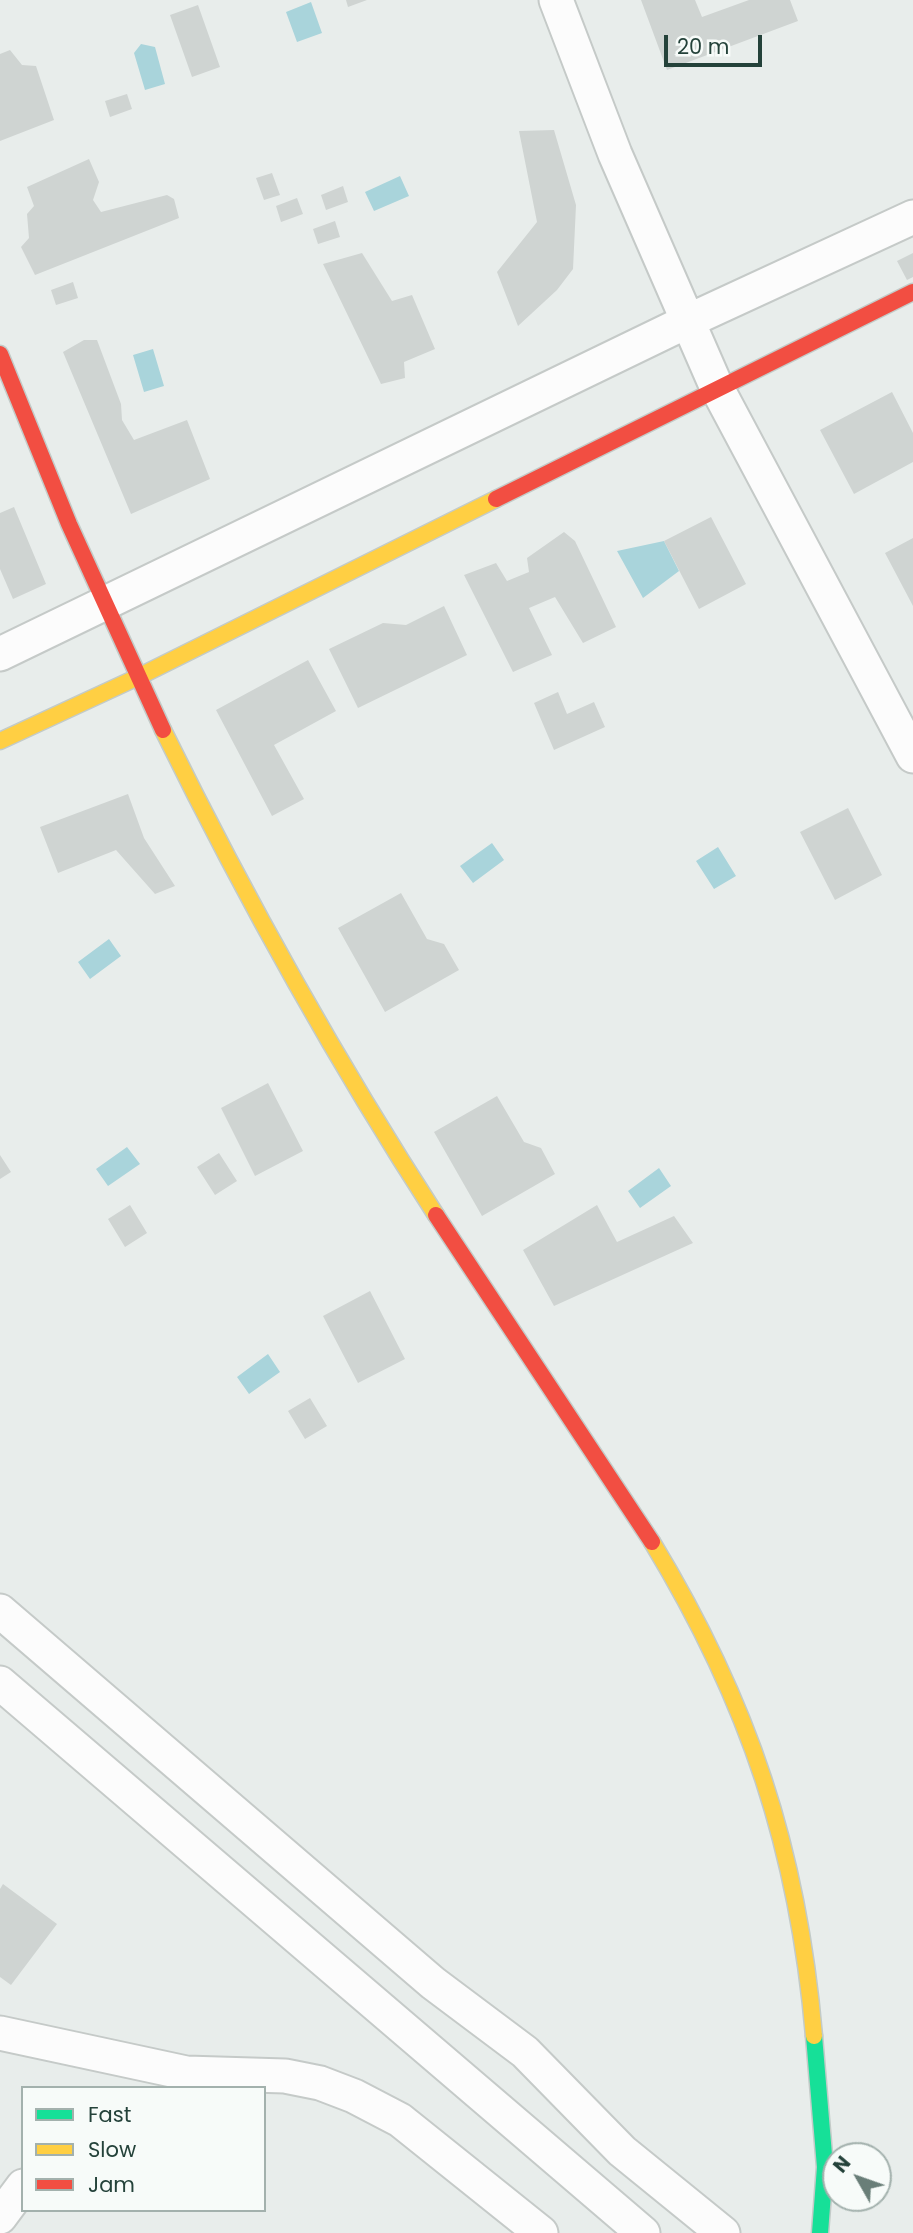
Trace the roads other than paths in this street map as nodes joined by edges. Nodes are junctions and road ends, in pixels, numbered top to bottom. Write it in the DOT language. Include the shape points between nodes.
graph roads {
  1 [pos="556,0"];
  2 [pos="913,217"];
  3 [pos="913,292"];
  4 [pos="688,321"];
  5 [pos="0,354"];
  6 [pos="717,388"];
  7 [pos="104,604"];
  8 [pos="0,654"];
  9 [pos="138,677"];
  10 [pos="0,741"];
  11 [pos="913,756"];
  12 [pos="0,1611"];
  13 [pos="0,1683"];
  14 [pos="0,2034"];
  15 [pos="187,2073"];
  16 [pos="156,2086"];
  17 [pos="21,2189"];
  18 [pos="0,2217"];
  19 [pos="526,2228"];
  20 [pos="643,2233"];
  21 [pos="723,2233"];
  22 [pos="820,2233"];
  1 -- 4 [label="street" via="615,154"];
  2 -- 4 [label="street"];
  3 -- 6 [label="street"];
  4 -- 6 [label="street"];
  4 -- 7 [label="street"];
  5 -- 7 [label="street"];
  6 -- 9 [label="street"];
  6 -- 11 [label="street"];
  7 -- 8 [label="street"];
  7 -- 9 [label="street"];
  9 -- 10 [label="street"];
  9 -- 22 [label="street" via="233,868 316,1019 455,1243 664,1562 744,1720 772,1799 813,2011 824,2163"];
  12 -- 21 [label="street" via="433,1983 525,2052 622,2151"];
  13 -- 20 [label="street"];
  14 -- 15 [label="street"];
  15 -- 16 [label="street"];
  15 -- 19 [label="street" via="285,2076 354,2095 400,2120"];
  17 -- 18 [label="street"];
}
